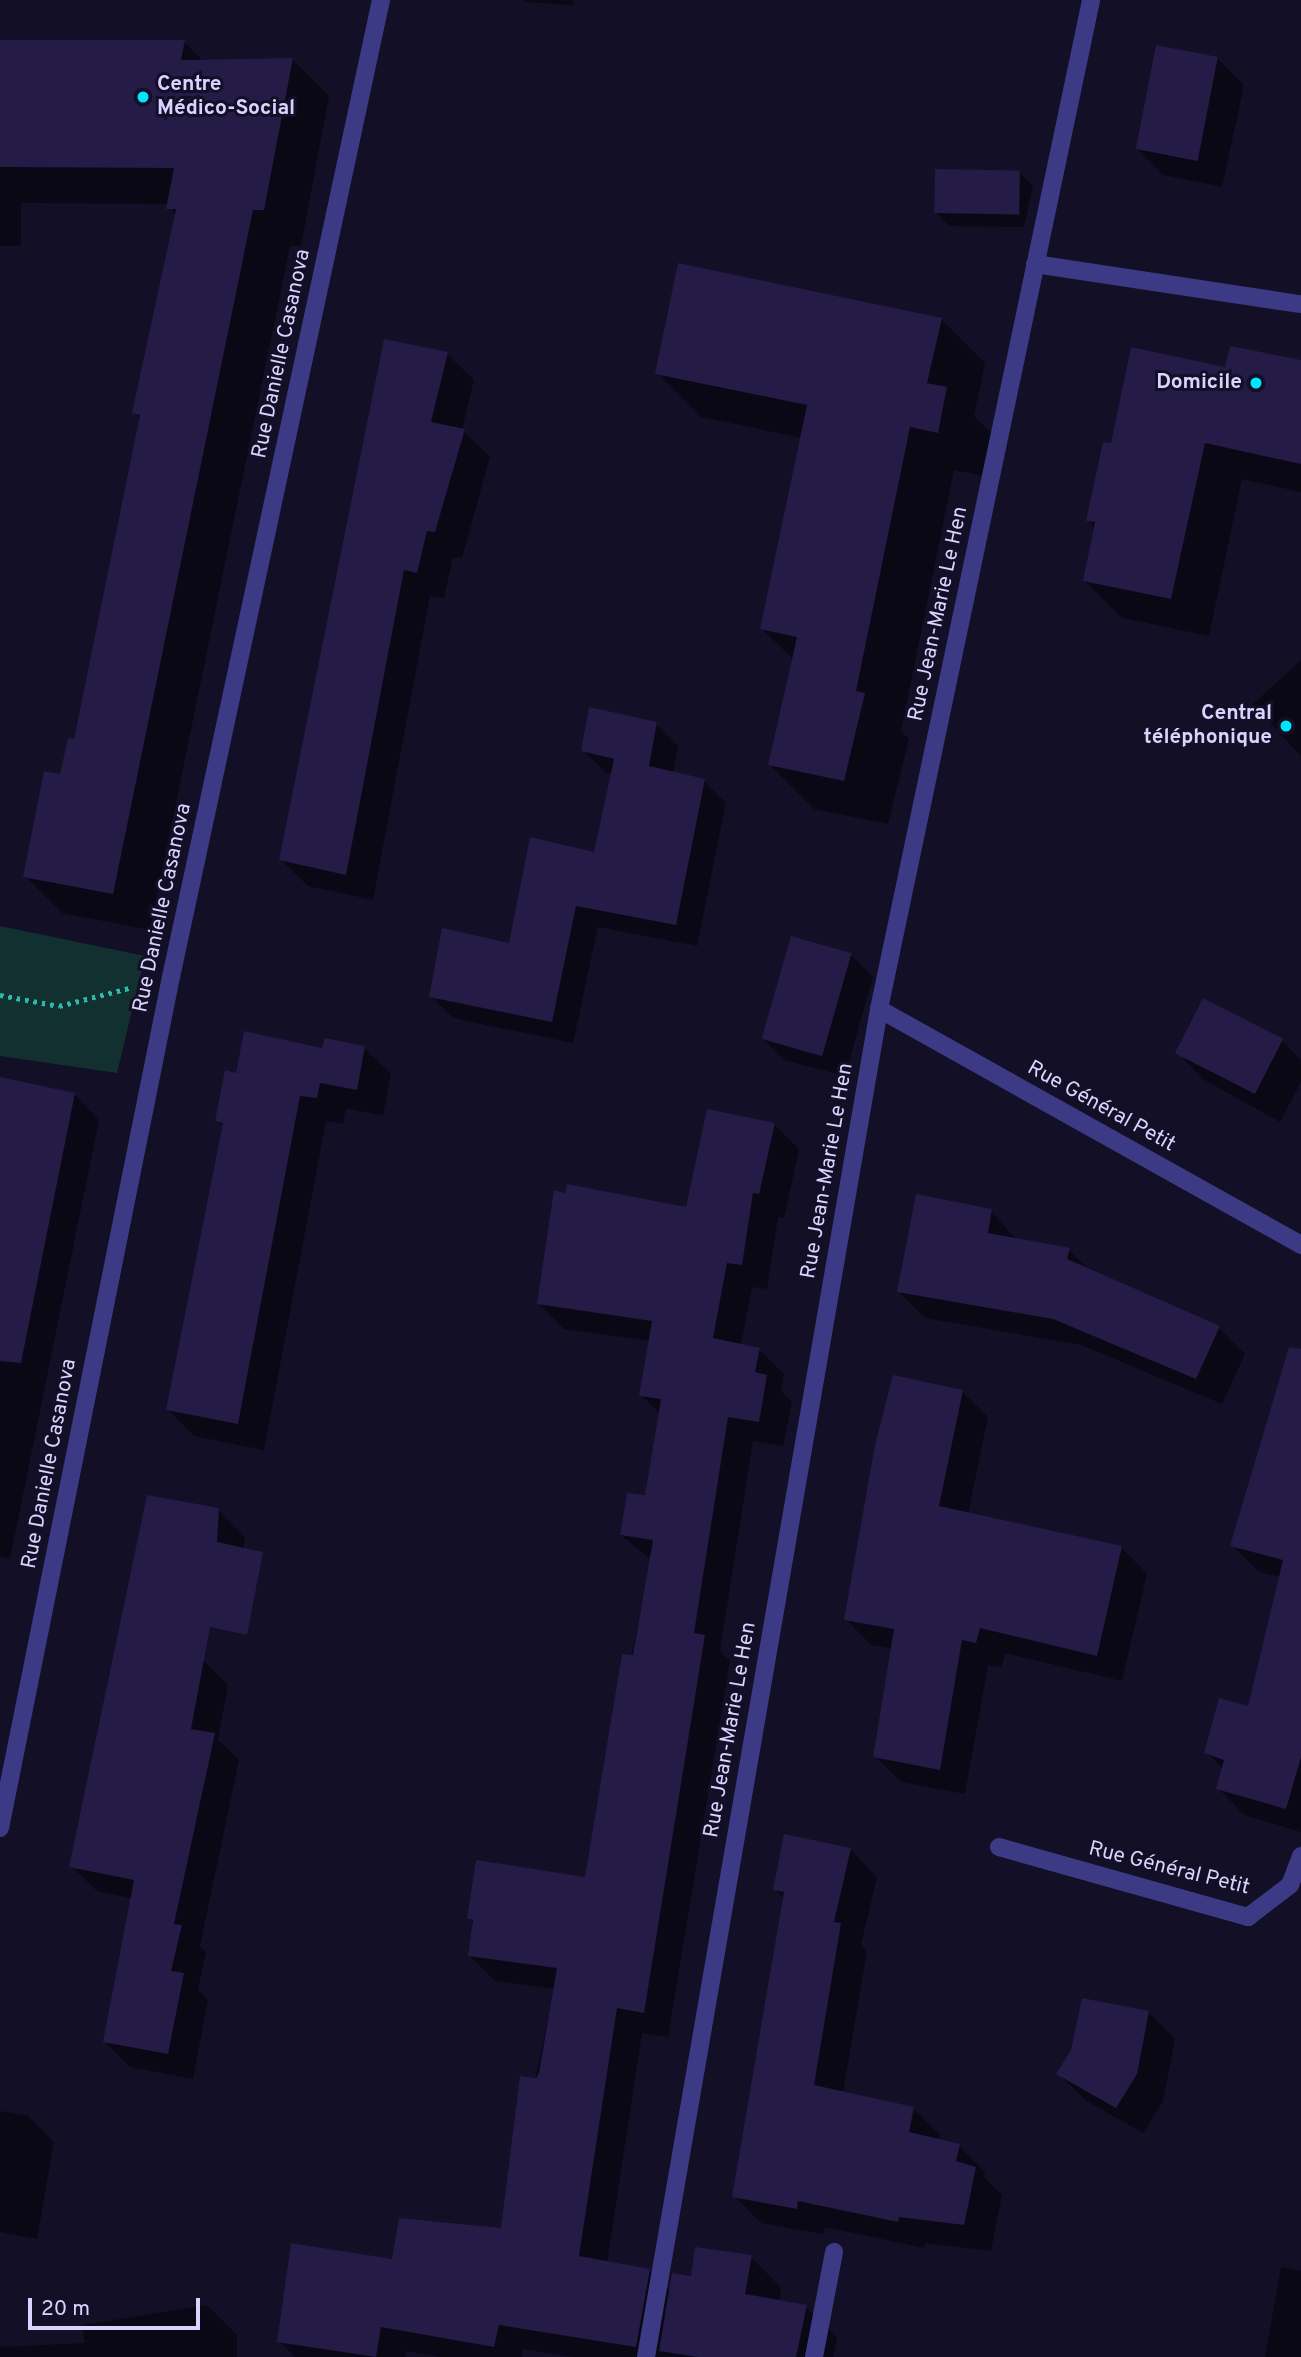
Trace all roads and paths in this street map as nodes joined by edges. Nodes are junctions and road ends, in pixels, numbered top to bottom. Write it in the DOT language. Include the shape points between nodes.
graph roads {
  1 [pos="380,0"];
  2 [pos="1091,0"];
  3 [pos="1035,264"];
  4 [pos="1301,304"];
  5 [pos="171,977"];
  6 [pos="0,995"];
  7 [pos="879,1009"];
  8 [pos="1301,1245"];
  9 [pos="0,1828"];
  10 [pos="999,1847"];
  11 [pos="1301,1856"];
  12 [pos="834,2252"];
  13 [pos="646,2357"];
  14 [pos="814,2357"];
  1 -- 5 [label="street, Rue Danielle Casanova"];
  2 -- 3 [label="street, Rue Jean-Marie Le Hen"];
  3 -- 4 [label="street"];
  3 -- 7 [label="street, Rue Jean-Marie Le Hen"];
  5 -- 6 [label="path" via="59,1006"];
  5 -- 9 [label="street, Rue Danielle Casanova"];
  7 -- 8 [label="street, Rue Général Petit"];
  7 -- 13 [label="street, Rue Jean-Marie Le Hen"];
  10 -- 11 [label="street, Rue Général Petit" via="1248,1917 1290,1885"];
  12 -- 14 [label="street"];
}
